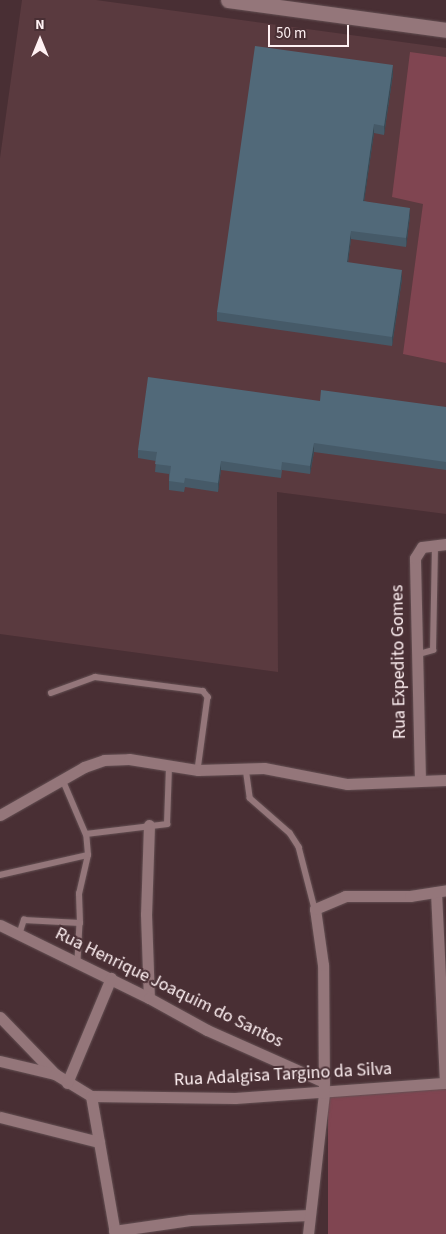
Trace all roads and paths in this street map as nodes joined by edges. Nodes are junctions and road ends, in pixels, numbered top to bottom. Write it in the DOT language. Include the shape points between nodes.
graph roads {
  1 [pos="228,0"];
  2 [pos="446,30"];
  3 [pos="440,545"];
  4 [pos="414,655"];
  5 [pos="51,693"];
  6 [pos="169,766"];
  7 [pos="246,768"];
  8 [pos="198,770"];
  9 [pos="63,780"];
  10 [pos="446,780"];
  11 [pos="420,781"];
  12 [pos="0,815"];
  13 [pos="149,825"];
  14 [pos="86,834"];
  15 [pos="88,855"];
  16 [pos="0,875"];
  17 [pos="441,891"];
  18 [pos="315,909"];
  19 [pos="80,923"];
  20 [pos="0,925"];
  21 [pos="19,934"];
  22 [pos="78,962"];
  23 [pos="111,978"];
  24 [pos="149,998"];
  25 [pos="0,1017"];
  26 [pos="0,1061"];
  27 [pos="55,1074"];
  28 [pos="68,1082"];
  29 [pos="445,1083"];
  30 [pos="324,1088"];
  31 [pos="91,1096"];
  32 [pos="0,1117"];
  33 [pos="99,1142"];
  34 [pos="309,1215"];
  35 [pos="163,1229"];
  36 [pos="115,1233"];
  37 [pos="308,1234"];
  1 -- 2 [label="main road"];
  3 -- 4 [label="lane" via="433,650"];
  3 -- 4 [label="street, Rua Expedito Gomes" via="422,547 415,558"];
  4 -- 11 [label="street, Rua Expedito Gomes"];
  5 -- 8 [label="lane" via="95,676 203,691 208,697"];
  6 -- 8 [label="street"];
  6 -- 9 [label="street" via="129,759 104,760"];
  6 -- 13 [label="lane" via="167,823"];
  7 -- 8 [label="street"];
  7 -- 11 [label="street" via="285,770 332,783"];
  7 -- 18 [label="lane" via="250,798 290,833 299,847"];
  9 -- 12 [label="street"];
  9 -- 14 [label="lane"];
  10 -- 11 [label="street"];
  13 -- 14 [label="lane"];
  13 -- 24 [label="street" via="146,914"];
  14 -- 15 [label="lane"];
  15 -- 16 [label="lane"];
  15 -- 19 [label="lane" via="78,894"];
  17 -- 18 [label="street" via="410,896 345,896"];
  17 -- 29 [label="street"];
  18 -- 30 [label="street" via="323,964"];
  19 -- 21 [label="lane" via="24,920"];
  19 -- 22 [label="lane"];
  20 -- 21 [label="street, Rua Henrique Joaquim do Santos"];
  21 -- 22 [label="street, Rua Henrique Joaquim do Santos"];
  22 -- 23 [label="street, Rua Henrique Joaquim do Santos"];
  23 -- 24 [label="street, Rua Henrique Joaquim do Santos"];
  23 -- 28 [label="street"];
  24 -- 30 [label="street, Rua Henrique Joaquim do Santos"];
  25 -- 27 [label="street"];
  26 -- 27 [label="street"];
  27 -- 28 [label="street"];
  28 -- 31 [label="street"];
  29 -- 30 [label="street, Rua Adalgisa Targino da Silva"];
  30 -- 31 [label="street, Rua Adalgisa Targino da Silva" via="236,1098"];
  30 -- 34 [label="street"];
  31 -- 33 [label="street"];
  32 -- 33 [label="street"];
  33 -- 36 [label="street"];
  34 -- 35 [label="street"];
  34 -- 37 [label="street"];
  35 -- 36 [label="street"];
}
